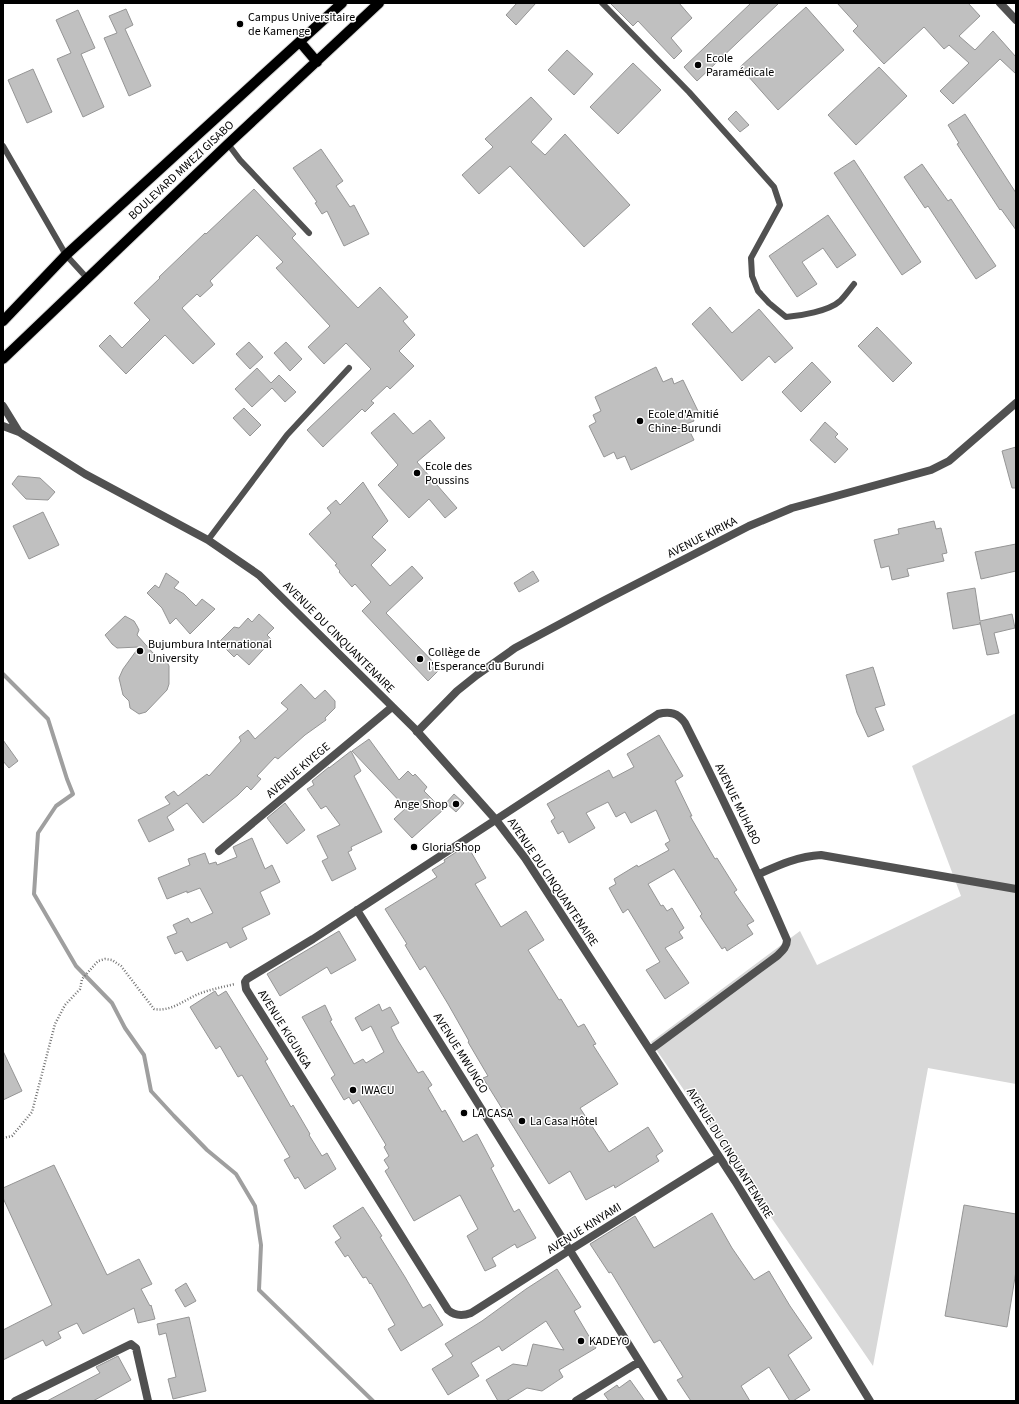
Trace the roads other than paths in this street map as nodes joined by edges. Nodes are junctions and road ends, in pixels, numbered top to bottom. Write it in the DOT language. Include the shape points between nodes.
graph roads {
  1 [pos="342,3"];
  2 [pos="379,3"];
  3 [pos="602,3"];
  4 [pos="1000,3"];
  5 [pos="1016,20"];
  6 [pos="300,42"];
  7 [pos="317,62"];
  8 [pos="228,144"];
  9 [pos="3,146"];
  10 [pos="309,233"];
  11 [pos="66,255"];
  12 [pos="87,278"];
  13 [pos="854,284"];
  14 [pos="3,321"];
  15 [pos="3,358"];
  16 [pos="349,368"];
  17 [pos="1016,403"];
  18 [pos="3,406"];
  19 [pos="3,426"];
  20 [pos="19,432"];
  21 [pos="208,540"];
  22 [pos="392,707"];
  23 [pos="417,732"];
  24 [pos="496,820"];
  25 [pos="218,851"];
  26 [pos="759,874"];
  27 [pos="1016,889"];
  28 [pos="356,910"];
  29 [pos="650,1050"];
  30 [pos="719,1157"];
  31 [pos="570,1250"];
  32 [pos="460,1315"];
  33 [pos="639,1362"];
  34 [pos="15,1401"];
  35 [pos="148,1401"];
  36 [pos="576,1401"];
  37 [pos="664,1401"];
  38 [pos="870,1401"];
  1 -- 6 [label="main road, BOULEVARD MWEZI GISABO"];
  2 -- 7 [label="main road, BOULEVARD MWEZI GISABO"];
  3 -- 13 [label="lane" via="689,92 774,187 780,204 751,258 752,276 758,291 786,317 804,316 840,302"];
  4 -- 5 [label="street"];
  6 -- 7 [label="main road"];
  6 -- 11 [label="main road, BOULEVARD MWEZI GISABO"];
  7 -- 8 [label="main road, BOULEVARD MWEZI GISABO"];
  8 -- 10 [label="lane"];
  8 -- 12 [label="main road, BOULEVARD MWEZI GISABO"];
  9 -- 11 [label="lane"];
  11 -- 12 [label="lane"];
  11 -- 14 [label="main road, BOULEVARD MWEZI GISABO"];
  12 -- 15 [label="main road, BOULEVARD MWEZI GISABO"];
  16 -- 21 [label="lane" via="287,435"];
  17 -- 23 [label="street, AVENUE KIRIKA" via="949,461 931,470 792,508 762,520 524,642 476,675"];
  18 -- 20 [label="street"];
  19 -- 20 [label="street"];
  20 -- 21 [label="street, AVENUE DU CINQUANTENAIRE" via="68,464"];
  21 -- 22 [label="street, AVENUE DU CINQUANTENAIRE" via="262,578"];
  22 -- 23 [label="street, AVENUE DU CINQUANTENAIRE"];
  22 -- 25 [label="street, AVENUE KIYEGE"];
  23 -- 24 [label="street, AVENUE DU CINQUANTENAIRE"];
  24 -- 26 [label="street, AVENUE MUHABO" via="658,714 671,712 677,714 685,723"];
  24 -- 28 [label="street, AVENUE KIGUNGA"];
  24 -- 29 [label="street, AVENUE DU CINQUANTENAIRE" via="525,858"];
  26 -- 27 [label="street" via="802,857 821,855"];
  26 -- 29 [label="street, AVENUE MUHABO" via="787,940 785,947 765,966"];
  28 -- 31 [label="street, AVENUE MWUNGO"];
  28 -- 32 [label="street, AVENUE KIGUNGA" via="247,979 246,989 448,1310"];
  29 -- 30 [label="street, AVENUE DU CINQUANTENAIRE"];
  30 -- 31 [label="street, AVENUE KINYAMI"];
  30 -- 38 [label="street, AVENUE DU CINQUANTENAIRE"];
  31 -- 32 [label="street, AVENUE KINYAMI" via="471,1313"];
  31 -- 33 [label="street, AVENUE MWUNGO"];
  33 -- 36 [label="street"];
  33 -- 37 [label="street, AVENUE MWUNGO"];
  34 -- 35 [label="street" via="131,1344 136,1348"];
}
